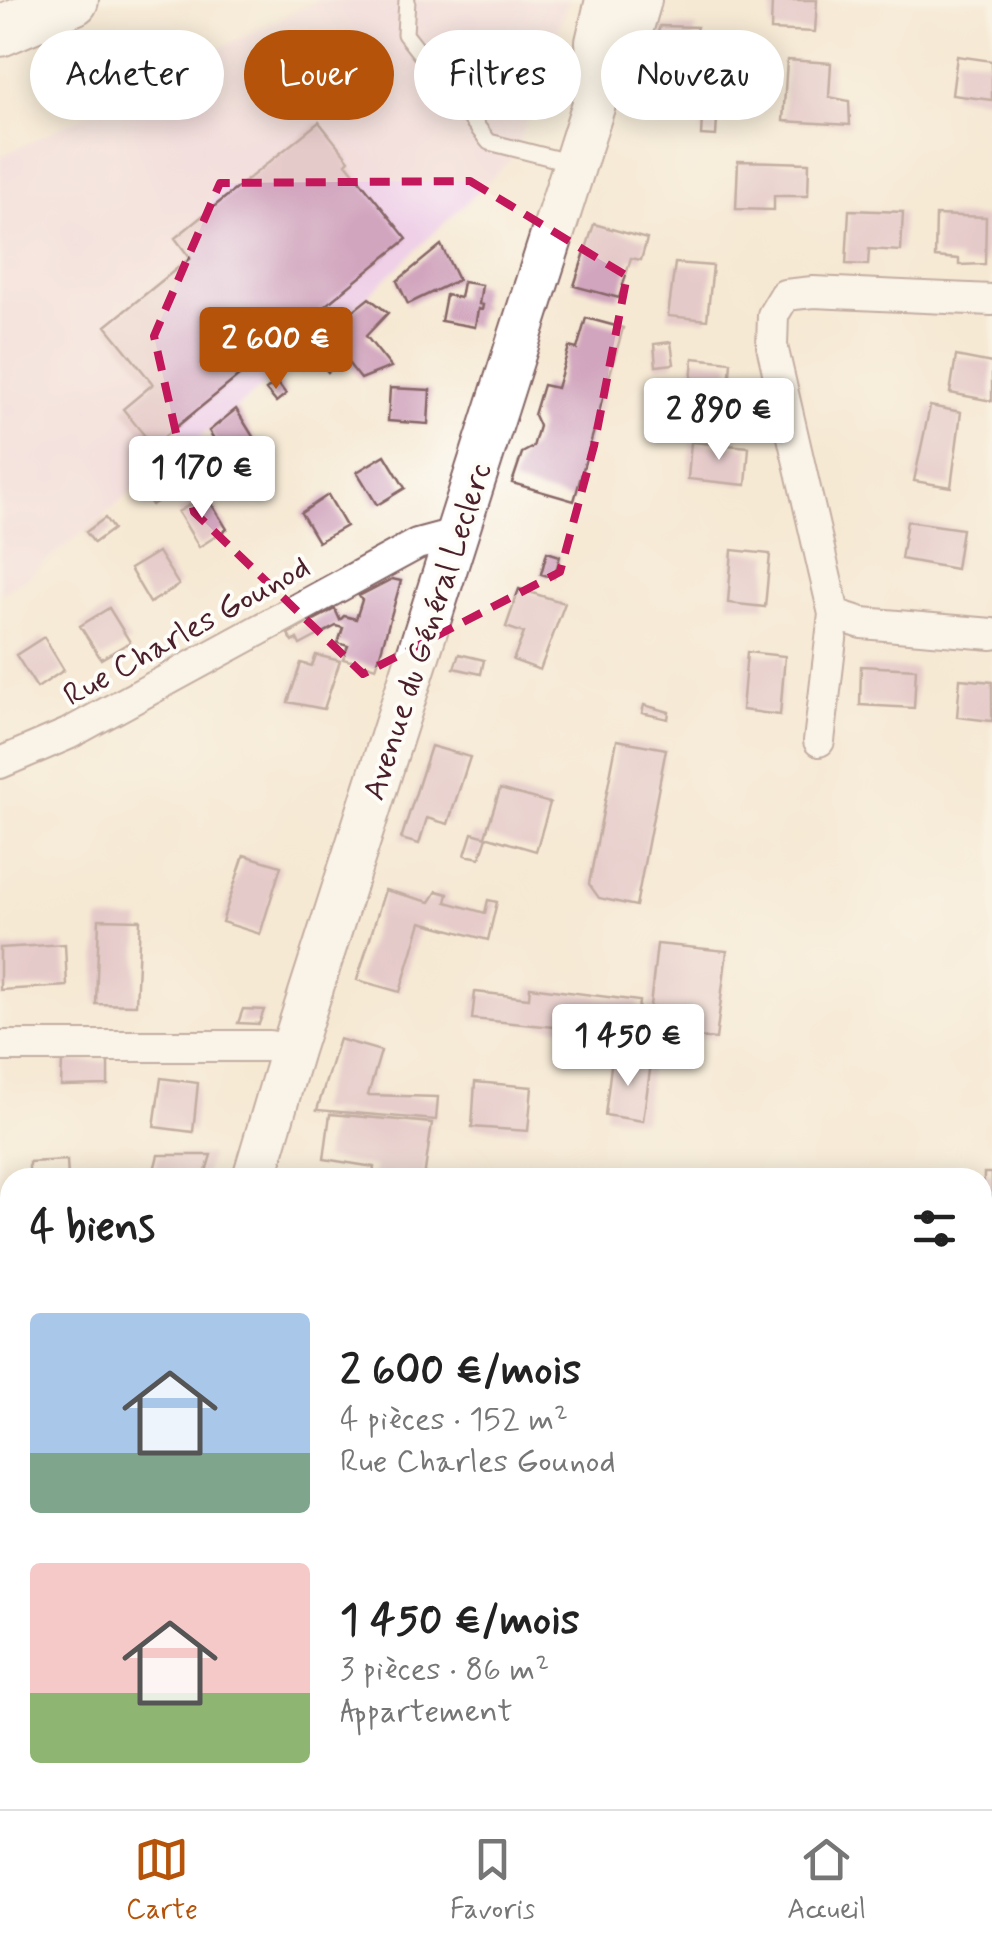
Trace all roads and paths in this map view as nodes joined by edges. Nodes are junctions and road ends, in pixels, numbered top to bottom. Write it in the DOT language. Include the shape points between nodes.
graph roads {
  1 [pos="73,0"];
  2 [pos="407,0"];
  3 [pos="607,0"];
  4 [pos="640,0"];
  5 [pos="0,31"];
  6 [pos="600,85"];
  7 [pos="576,164"];
  8 [pos="992,300"];
  9 [pos="458,533"];
  10 [pos="834,614"];
  11 [pos="992,634"];
  12 [pos="819,741"];
  13 [pos="0,763"];
  14 [pos="0,1046"];
  15 [pos="292,1050"];
  16 [pos="257,1168"];
  1 -- 5 [label="highway"];
  2 -- 7 [label="lane" via="405,34 489,142"];
  3 -- 6 [label="main road, Avenue du Général Leclerc" via="597,42"];
  4 -- 6 [label="main road, Avenue du Général Leclerc" via="626,48"];
  6 -- 7 [label="main road, Avenue du Général Leclerc"];
  7 -- 9 [label="main road, Avenue du Général Leclerc"];
  8 -- 10 [label="street" via="813,292 786,295 773,315 772,346"];
  9 -- 13 [label="street, Rue Charles Gounod" via="417,544 68,734"];
  9 -- 15 [label="main road, Avenue du Général Leclerc"];
  10 -- 11 [label="street" via="862,623"];
  10 -- 12 [label="street"];
  14 -- 15 [label="street"];
  15 -- 16 [label="main road, Avenue du Général Leclerc"];
}
